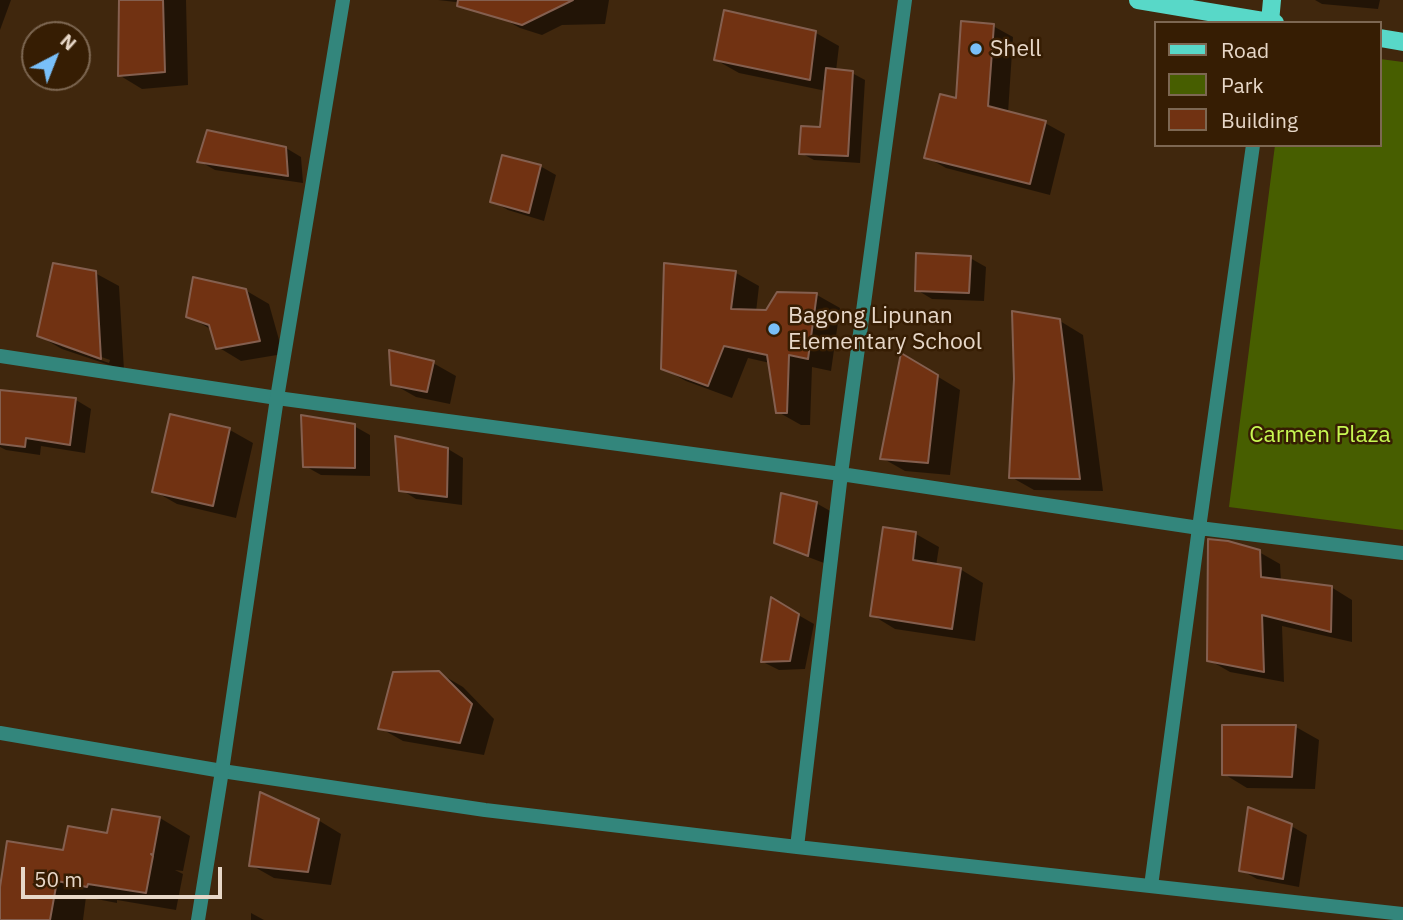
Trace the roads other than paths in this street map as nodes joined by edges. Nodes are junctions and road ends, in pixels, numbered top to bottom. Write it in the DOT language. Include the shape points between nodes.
graph roads {
  1 [pos="343,0"];
  2 [pos="905,0"];
  3 [pos="1138,0"];
  4 [pos="1272,0"];
  5 [pos="1260,21"];
  6 [pos="1272,21"];
  7 [pos="1382,38"];
  8 [pos="1403,42"];
  9 [pos="1253,147"];
  10 [pos="0,356"];
  11 [pos="277,398"];
  12 [pos="841,474"];
  13 [pos="1199,528"];
  14 [pos="1403,553"];
  15 [pos="0,733"];
  16 [pos="222,771"];
  17 [pos="797,847"];
  18 [pos="1151,886"];
  19 [pos="1403,914"];
  20 [pos="198,920"];
  1 -- 11 [label="street"];
  2 -- 12 [label="street"];
  3 -- 5 [label="main road"];
  4 -- 6 [label="main road"];
  7 -- 8 [label="main road"];
  9 -- 13 [label="street"];
  10 -- 11 [label="street"];
  11 -- 12 [label="street"];
  11 -- 16 [label="street"];
  12 -- 13 [label="street"];
  12 -- 17 [label="street"];
  13 -- 14 [label="street"];
  13 -- 18 [label="street"];
  15 -- 16 [label="street"];
  16 -- 17 [label="street" via="485,810"];
  16 -- 20 [label="street"];
  17 -- 18 [label="street"];
  18 -- 19 [label="street"];
}
